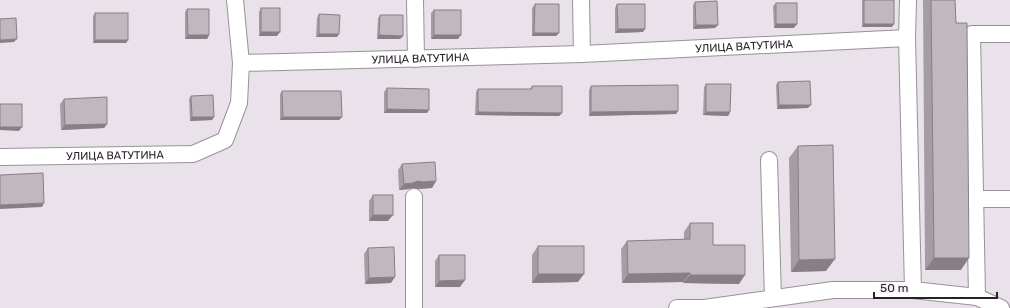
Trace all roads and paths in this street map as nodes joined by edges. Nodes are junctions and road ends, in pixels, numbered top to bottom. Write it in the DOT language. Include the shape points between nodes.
graph roads {
  1 [pos="235,0"];
  2 [pos="415,0"];
  3 [pos="580,0"];
  4 [pos="908,0"];
  5 [pos="1010,34"];
  6 [pos="907,38"];
  7 [pos="582,54"];
  8 [pos="416,59"];
  9 [pos="241,63"];
  10 [pos="0,157"];
  11 [pos="769,160"];
  12 [pos="414,197"];
  13 [pos="975,199"];
  14 [pos="1010,199"];
  15 [pos="913,290"];
  16 [pos="977,296"];
  17 [pos="773,298"];
  18 [pos="414,308"];
  19 [pos="677,308"];
  20 [pos="1001,308"];
  1 -- 9 [label="street"];
  2 -- 8 [label="street"];
  3 -- 7 [label="street"];
  4 -- 6 [label="street"];
  5 -- 13 [label="street" via="972,34"];
  6 -- 7 [label="street, УЛИЦА ВАТУТИНА"];
  6 -- 15 [label="street"];
  7 -- 8 [label="street, УЛИЦА ВАТУТИНА"];
  8 -- 9 [label="street, УЛИЦА ВАТУТИНА"];
  9 -- 10 [label="street, УЛИЦА ВАТУТИНА" via="239,103 225,140 193,154"];
  11 -- 17 [label="street"];
  12 -- 18 [label="street"];
  13 -- 14 [label="street"];
  13 -- 16 [label="street"];
  15 -- 16 [label="street"];
  15 -- 17 [label="street" via="833,290"];
  16 -- 20 [label="street"];
  17 -- 19 [label="street" via="704,308"];
}
